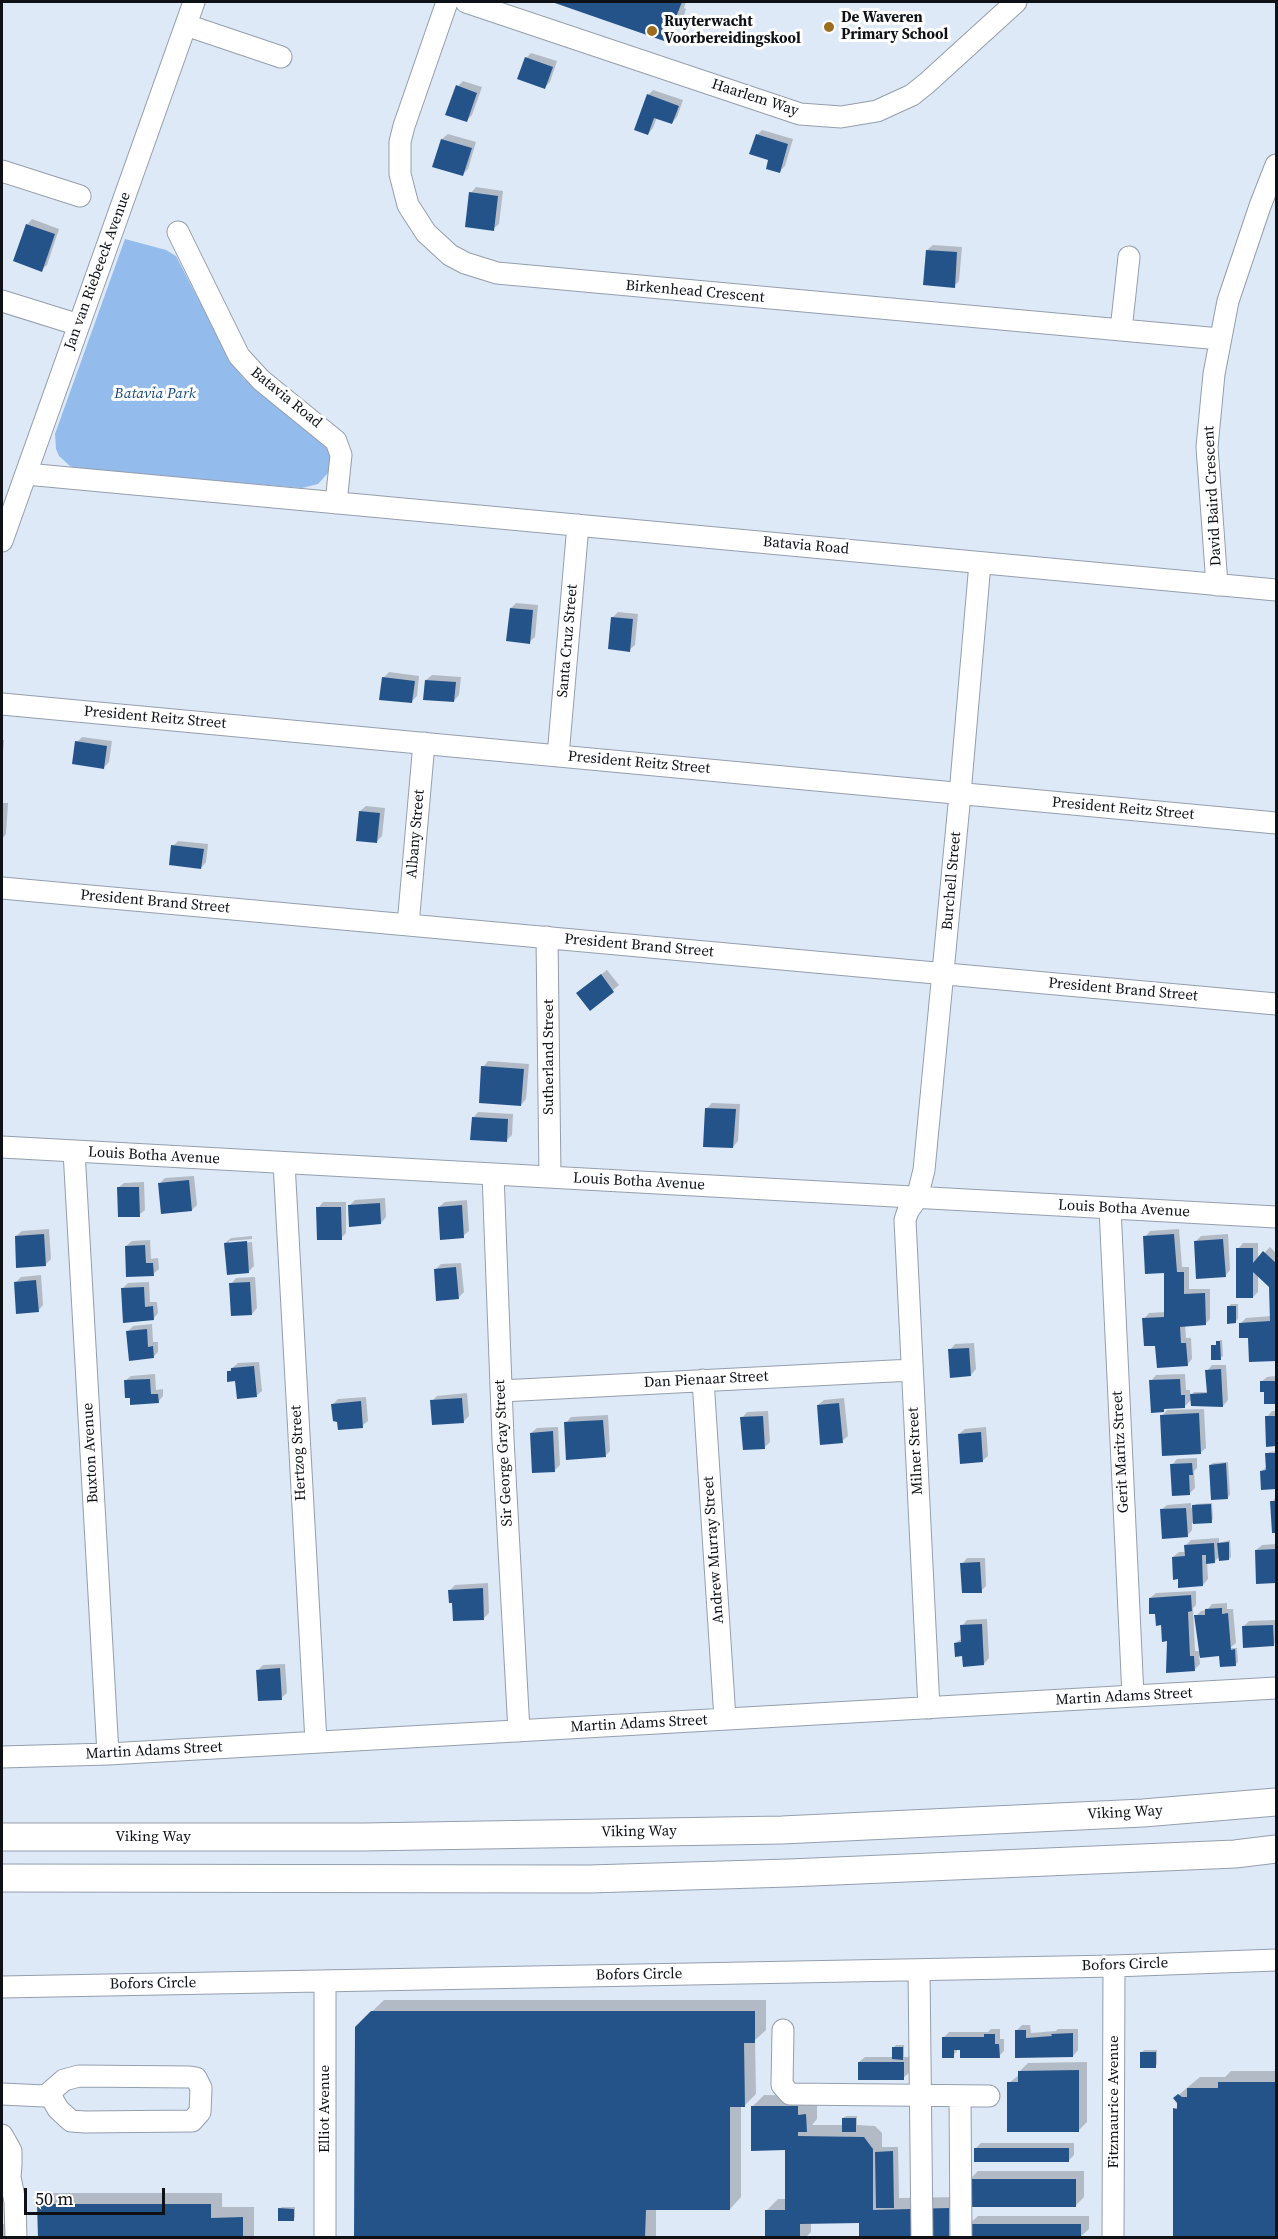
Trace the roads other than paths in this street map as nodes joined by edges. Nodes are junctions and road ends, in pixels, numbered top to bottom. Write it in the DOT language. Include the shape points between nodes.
graph roads {
  1 [pos="194,2"];
  2 [pos="447,2"];
  3 [pos="466,2"];
  4 [pos="1016,2"];
  5 [pos="186,25"];
  6 [pos="281,57"];
  7 [pos="1276,165"];
  8 [pos="2,171"];
  9 [pos="80,196"];
  10 [pos="178,232"];
  11 [pos="1129,256"];
  12 [pos="2,301"];
  13 [pos="79,325"];
  14 [pos="1121,330"];
  15 [pos="1220,339"];
  16 [pos="26,474"];
  17 [pos="336,503"];
  18 [pos="578,525"];
  19 [pos="2,541"];
  20 [pos="980,562"];
  21 [pos="1217,585"];
  22 [pos="1276,590"];
  23 [pos="2,704"];
  24 [pos="424,743"];
  25 [pos="558,756"];
  26 [pos="960,794"];
  27 [pos="1276,823"];
  28 [pos="2,888"];
  29 [pos="408,925"];
  30 [pos="547,937"];
  31 [pos="943,973"];
  32 [pos="1276,1004"];
  33 [pos="2,1147"];
  34 [pos="74,1151"];
  35 [pos="284,1163"];
  36 [pos="493,1174"];
  37 [pos="549,1177"];
  38 [pos="917,1198"];
  39 [pos="1110,1208"];
  40 [pos="1276,1217"];
  41 [pos="912,1370"];
  42 [pos="703,1380"];
  43 [pos="501,1391"];
  44 [pos="1276,1688"];
  45 [pos="1133,1696"];
  46 [pos="929,1708"];
  47 [pos="725,1719"];
  48 [pos="519,1731"];
  49 [pos="316,1742"];
  50 [pos="108,1754"];
  51 [pos="2,1757"];
  52 [pos="1276,1802"];
  53 [pos="2,1837"];
  54 [pos="1276,1849"];
  55 [pos="2,1878"];
  56 [pos="1276,1960"];
  57 [pos="1114,1966"];
  58 [pos="920,1970"];
  59 [pos="325,1981"];
  60 [pos="2,1987"];
  61 [pos="783,2030"];
  62 [pos="50,2093"];
  63 [pos="2,2094"];
  64 [pos="921,2096"];
  65 [pos="960,2096"];
  66 [pos="989,2096"];
  67 [pos="2,2135"];
  68 [pos="6,2180"];
  69 [pos="16,2238"];
  70 [pos="325,2238"];
  71 [pos="922,2238"];
  72 [pos="961,2238"];
  73 [pos="1113,2238"];
  1 -- 5 [label="street, Jan van Riebeeck Avenue"];
  2 -- 14 [label="street, Birkenhead Crescent" via="404,126 400,174 408,205 426,233 465,263 497,273"];
  3 -- 4 [label="street, Haarlem Way" via="800,114 841,117 877,111 912,95"];
  5 -- 6 [label="street"];
  5 -- 13 [label="street, Jan van Riebeeck Avenue"];
  7 -- 15 [label="street, David Baird Crescent" via="1228,301"];
  8 -- 9 [label="street"];
  10 -- 17 [label="street, Batavia Road" via="245,364 336,441 341,455"];
  11 -- 14 [label="street"];
  12 -- 13 [label="street"];
  13 -- 16 [label="street, Jan van Riebeeck Avenue"];
  14 -- 15 [label="street, Birkenhead Crescent"];
  15 -- 21 [label="street, David Baird Crescent" via="1207,447"];
  16 -- 17 [label="street, Batavia Road"];
  16 -- 19 [label="street, Jan van Riebeeck Avenue"];
  17 -- 18 [label="street, Batavia Road"];
  18 -- 20 [label="street, Batavia Road"];
  18 -- 25 [label="street, Santa Cruz Street"];
  20 -- 21 [label="street, Batavia Road"];
  20 -- 26 [label="street, Burchell Street"];
  21 -- 22 [label="street, Batavia Road"];
  23 -- 24 [label="street, President Reitz Street"];
  24 -- 25 [label="street, President Reitz Street"];
  24 -- 29 [label="street, Albany Street"];
  25 -- 26 [label="street, President Reitz Street"];
  26 -- 27 [label="street, President Reitz Street"];
  26 -- 31 [label="street, Burchell Street"];
  28 -- 29 [label="street, President Brand Street"];
  29 -- 30 [label="street, President Brand Street"];
  30 -- 31 [label="street, President Brand Street"];
  30 -- 37 [label="street, Sutherland Street"];
  31 -- 32 [label="street, President Brand Street"];
  31 -- 38 [label="street, Burchell Street" via="924,1170"];
  33 -- 34 [label="street, Louis Botha Avenue"];
  34 -- 35 [label="street, Louis Botha Avenue"];
  34 -- 50 [label="street, Buxton Avenue"];
  35 -- 36 [label="street, Louis Botha Avenue"];
  35 -- 49 [label="street, Hertzog Street"];
  36 -- 37 [label="street, Louis Botha Avenue"];
  36 -- 43 [label="street, Sir George Gray Street"];
  37 -- 38 [label="street, Louis Botha Avenue"];
  38 -- 39 [label="street, Louis Botha Avenue"];
  38 -- 41 [label="street, Milner Street" via="906,1220"];
  39 -- 40 [label="street, Louis Botha Avenue"];
  39 -- 45 [label="street, Gerit Maritz Street"];
  41 -- 42 [label="street, Dan Pienaar Street"];
  41 -- 46 [label="street, Milner Street"];
  42 -- 43 [label="street, Dan Pienaar Street"];
  42 -- 47 [label="street, Andrew Murray Street"];
  43 -- 48 [label="street, Sir George Gray Street"];
  44 -- 45 [label="street, Martin Adams Street"];
  45 -- 46 [label="street, Martin Adams Street"];
  46 -- 47 [label="street, Martin Adams Street"];
  47 -- 48 [label="street, Martin Adams Street"];
  48 -- 49 [label="street, Martin Adams Street"];
  49 -- 50 [label="street, Martin Adams Street"];
  50 -- 51 [label="street, Martin Adams Street"];
  52 -- 53 [label="main road, Viking Way" via="1143,1813 782,1830 364,1837"];
  54 -- 55 [label="main road" via="1235,1854 589,1879"];
  56 -- 57 [label="street, Bofors Circle"];
  57 -- 58 [label="street, Bofors Circle"];
  57 -- 73 [label="street, Fitzmaurice Avenue"];
  58 -- 59 [label="street, Bofors Circle"];
  58 -- 64 [label="street"];
  59 -- 60 [label="street, Bofors Circle"];
  59 -- 70 [label="street, Elliot Avenue"];
  61 -- 64 [label="street" via="782,2085 790,2094"];
  62 -- 62 [label="street" via="58,2109 71,2121 192,2121 200,2112 201,2088 196,2078 190,2077 79,2076 64,2080"];
  62 -- 63 [label="street"];
  64 -- 65 [label="street"];
  64 -- 71 [label="street"];
  65 -- 66 [label="street"];
  65 -- 72 [label="street"];
  67 -- 68 [label="street" via="11,2151"];
  68 -- 69 [label="street" via="14,2192"];
}
